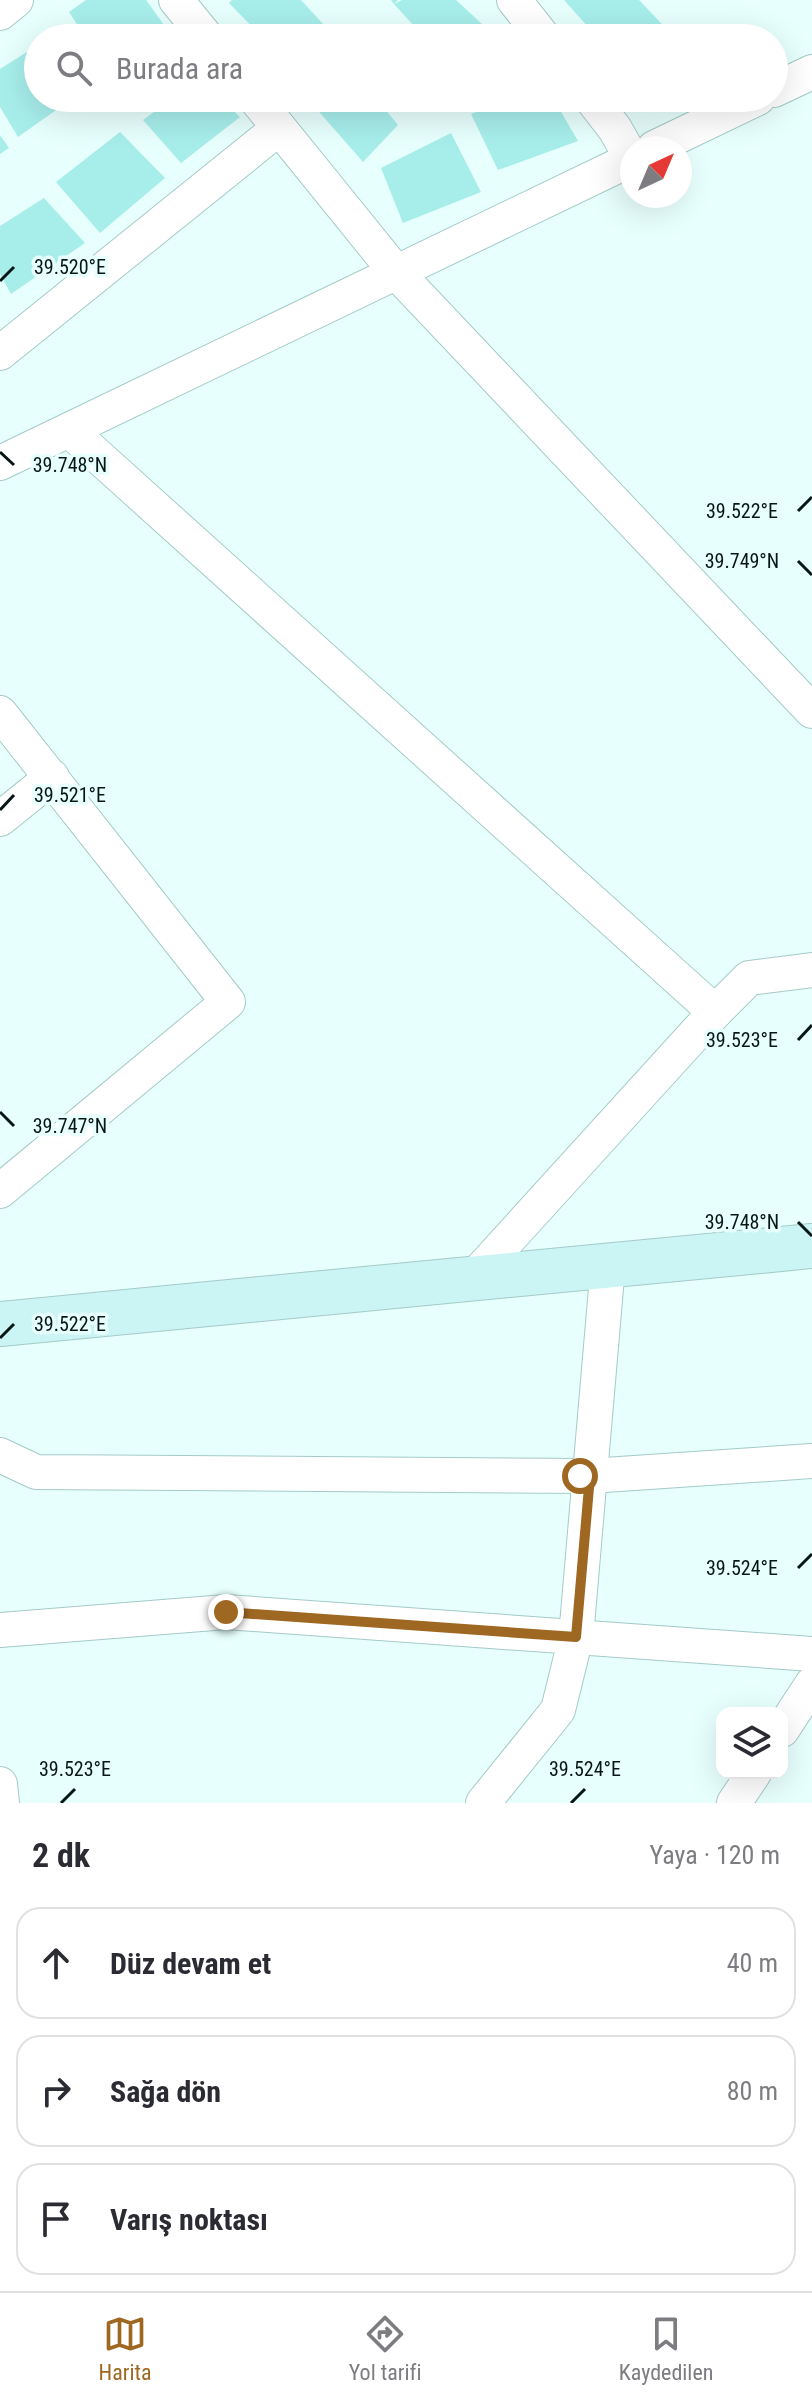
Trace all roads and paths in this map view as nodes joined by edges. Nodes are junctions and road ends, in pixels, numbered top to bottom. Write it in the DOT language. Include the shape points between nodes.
graph roads {
  1 [pos="16,0"];
  2 [pos="176,0"];
  3 [pos="514,0"];
  4 [pos="0,13"];
  5 [pos="196,24"];
  6 [pos="533,24"];
  7 [pos="812,72"];
  8 [pos="788,83"];
  9 [pos="266,112"];
  10 [pos="602,112"];
  11 [pos="729,112"];
  12 [pos="279,128"];
  13 [pos="679,136"];
  14 [pos="620,138"];
  15 [pos="620,165"];
  16 [pos="395,271"];
  17 [pos="0,353"];
  18 [pos="69,430"];
  19 [pos="0,463"];
  20 [pos="812,711"];
  21 [pos="0,713"];
  22 [pos="52,777"];
  23 [pos="0,819"];
  24 [pos="812,970"];
  25 [pos="715,1012"];
  26 [pos="0,1191"];
  27 [pos="812,1246"];
  28 [pos="608,1265"];
  29 [pos="474,1277"];
  30 [pos="0,1324"];
  31 [pos="0,1455"];
  32 [pos="812,1461"];
  33 [pos="590,1476"];
  34 [pos="0,1630"];
  35 [pos="576,1637"];
  36 [pos="812,1654"];
  37 [pos="812,1684"];
  38 [pos="788,1721"];
  39 [pos="750,1779"];
  40 [pos="0,1784"];
  41 [pos="2,1803"];
  42 [pos="483,1803"];
  43 [pos="734,1803"];
  1 -- 4 [label="street"];
  2 -- 5 [label="street"];
  3 -- 6 [label="street"];
  7 -- 8 [label="street"];
  9 -- 12 [label="street"];
  10 -- 14 [label="street"];
  11 -- 13 [label="street"];
  12 -- 16 [label="street"];
  12 -- 17 [label="street"];
  15 -- 16 [label="street"];
  16 -- 18 [label="street"];
  16 -- 20 [label="street"];
  18 -- 19 [label="street"];
  18 -- 25 [label="street"];
  21 -- 22 [label="street"];
  22 -- 23 [label="street"];
  22 -- 26 [label="street" via="228,1002"];
  24 -- 25 [label="street" via="749,978"];
  25 -- 29 [label="street"];
  27 -- 28 [label="street"];
  28 -- 29 [label="street"];
  28 -- 33 [label="street"];
  29 -- 30 [label="street"];
  31 -- 33 [label="street" via="36,1472"];
  32 -- 33 [label="street"];
  33 -- 35 [label="street"];
  34 -- 35 [label="street" via="226,1612"];
  35 -- 36 [label="street"];
  35 -- 42 [label="street" via="558,1710"];
  37 -- 38 [label="street"];
  39 -- 43 [label="street"];
  40 -- 41 [label="street"];
}
